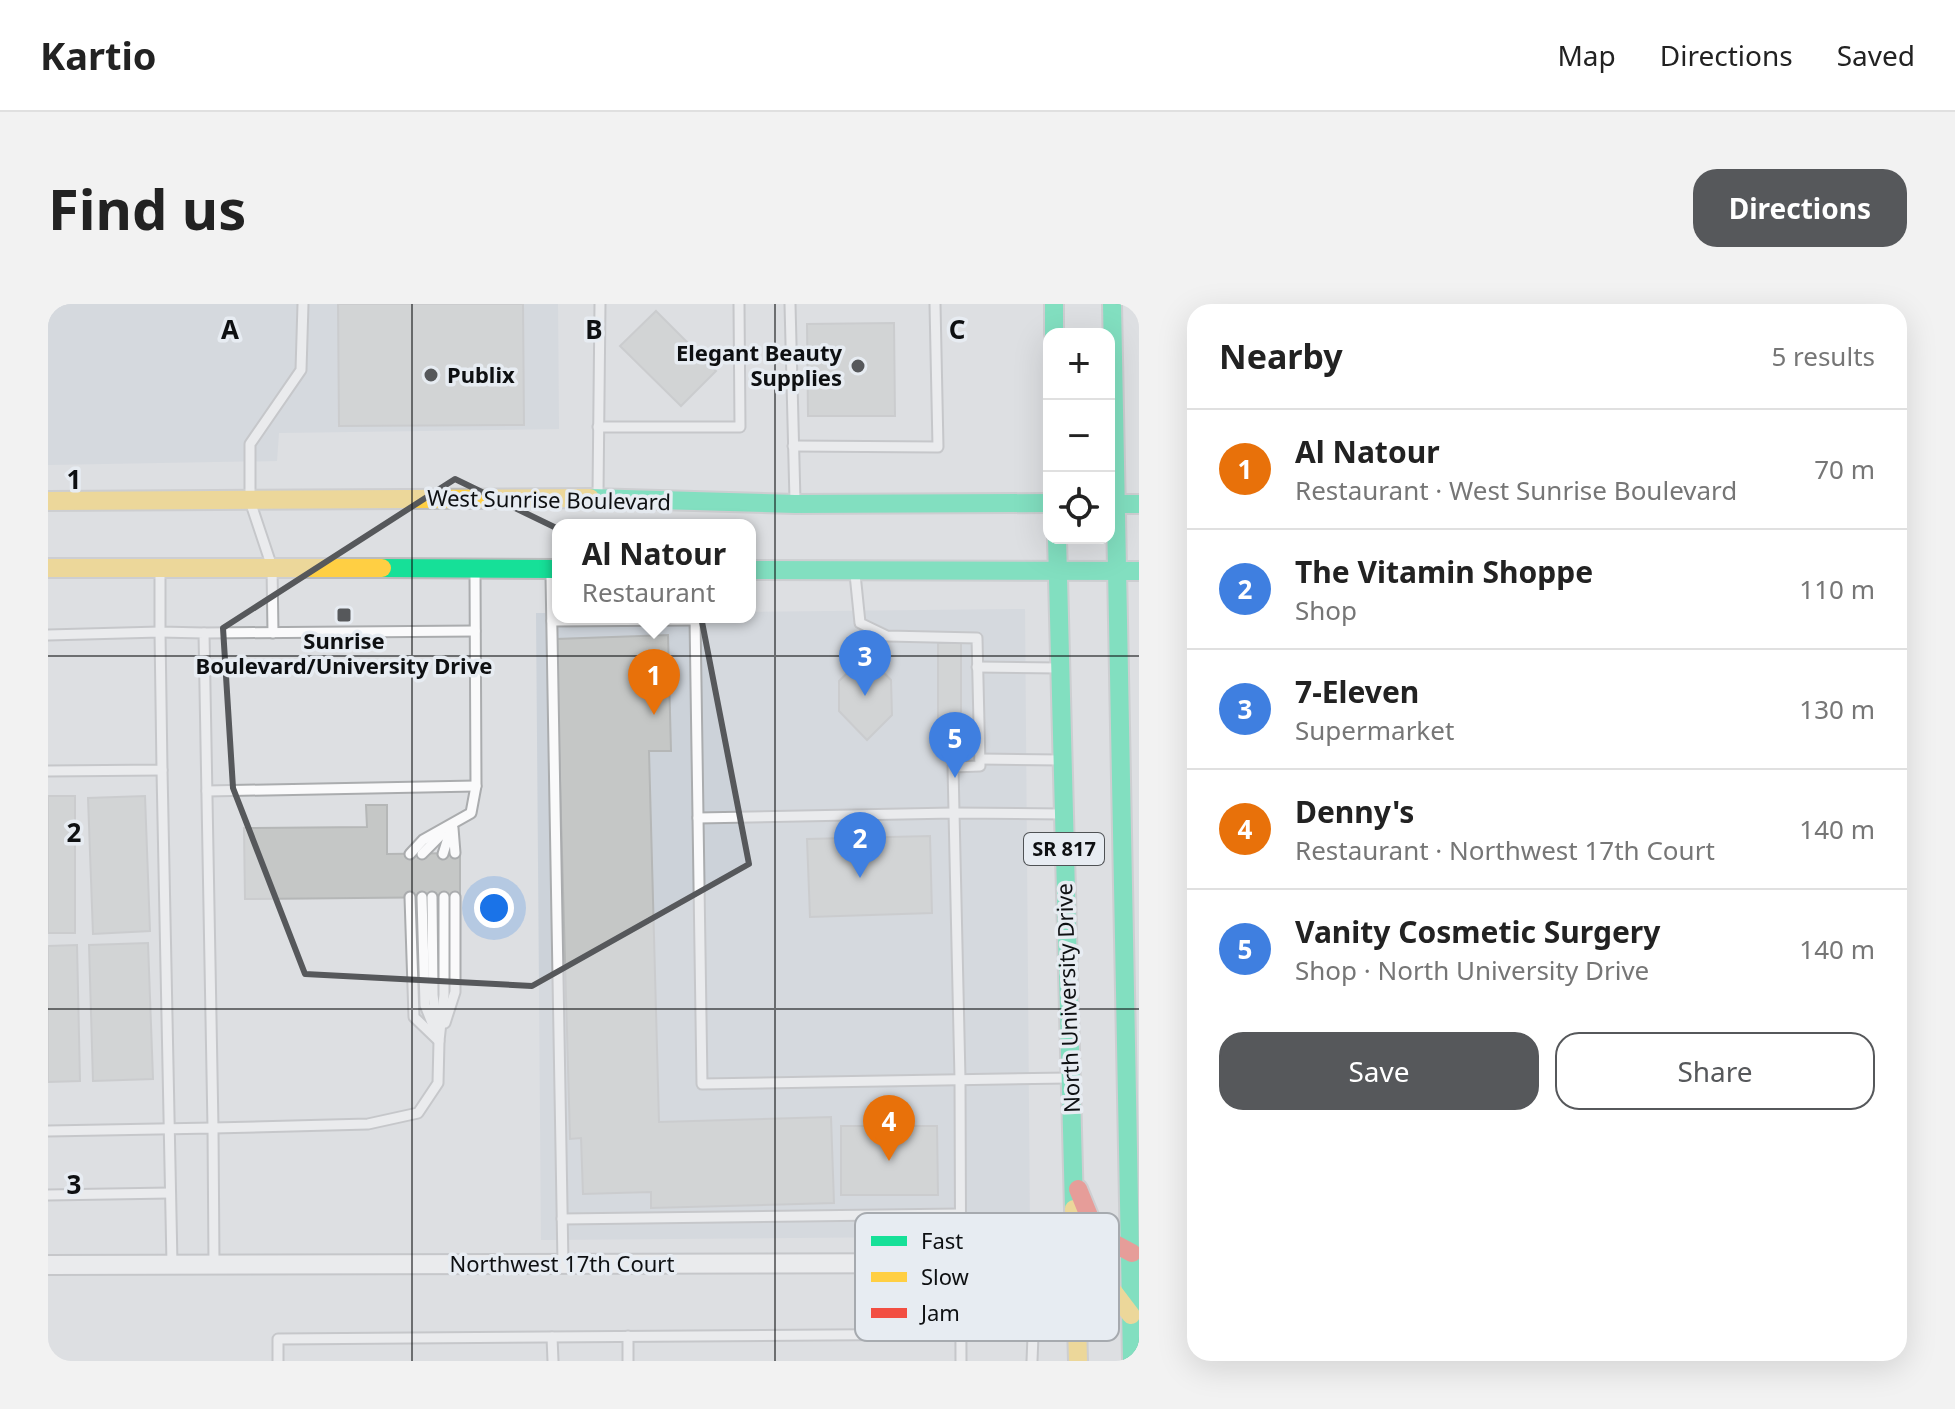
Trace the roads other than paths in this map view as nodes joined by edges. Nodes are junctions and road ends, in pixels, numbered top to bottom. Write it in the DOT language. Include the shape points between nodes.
graph roads {
  1 [pos="303,304"];
  2 [pos="600,304"];
  3 [pos="739,304"];
  4 [pos="790,304"];
  5 [pos="935,304"];
  6 [pos="1054,304"];
  7 [pos="1112,304"];
  8 [pos="1054,328"];
  9 [pos="598,427"];
  10 [pos="793,446"];
  11 [pos="1112,472"];
  12 [pos="598,498"];
  13 [pos="249,499"];
  14 [pos="48,501"];
  15 [pos="1043,503"];
  16 [pos="795,504"];
  17 [pos="1115,504"];
  18 [pos="1139,504"];
  19 [pos="1115,538"];
  20 [pos="1057,544"];
  21 [pos="160,566"];
  22 [pos="272,567"];
  23 [pos="48,568"];
  24 [pos="475,569"];
  25 [pos="552,569"];
  26 [pos="756,570"];
  27 [pos="855,570"];
  28 [pos="1058,571"];
  29 [pos="1118,571"];
  30 [pos="1139,571"];
  31 [pos="552,623"];
  32 [pos="695,623"];
  33 [pos="475,631"];
  34 [pos="160,632"];
  35 [pos="204,633"];
  36 [pos="273,633"];
  37 [pos="48,635"];
  38 [pos="977,667"];
  39 [pos="1059,668"];
  40 [pos="980,759"];
  41 [pos="1062,760"];
  42 [pos="162,770"];
  43 [pos="48,771"];
  44 [pos="476,786"];
  45 [pos="207,791"];
  46 [pos="953,813"];
  47 [pos="1063,814"];
  48 [pos="698,818"];
  49 [pos="452,825"];
  50 [pos="455,853"];
  51 [pos="410,854"];
  52 [pos="427,854"];
  53 [pos="443,854"];
  54 [pos="410,897"];
  55 [pos="427,897"];
  56 [pos="450,897"];
  57 [pos="439,1041"];
  58 [pos="1071,1078"];
  59 [pos="960,1079"];
  60 [pos="213,1128"];
  61 [pos="169,1129"];
  62 [pos="48,1131"];
  63 [pos="1073,1176"];
  64 [pos="170,1193"];
  65 [pos="48,1195"];
  66 [pos="959,1213"];
  67 [pos="1074,1213"];
  68 [pos="1088,1213"];
  69 [pos="855,1215"];
  70 [pos="562,1219"];
  71 [pos="1135,1253"];
  72 [pos="855,1263"];
  73 [pos="172,1264"];
  74 [pos="214,1264"];
  75 [pos="563,1264"];
  76 [pos="48,1265"];
  77 [pos="1119,1299"];
  78 [pos="1131,1315"];
  79 [pos="855,1335"];
  80 [pos="628,1336"];
  81 [pos="552,1337"];
  82 [pos="1033,1341"];
  83 [pos="1078,1341"];
  84 [pos="278,1361"];
  85 [pos="553,1361"];
  86 [pos="628,1361"];
  87 [pos="1032,1361"];
  88 [pos="1078,1361"];
  89 [pos="1132,1361"];
  1 -- 13 [label="lane" via="301,370 250,444"];
  2 -- 9 [label="lane"];
  3 -- 9 [label="lane" via="740,427"];
  4 -- 10 [label="lane"];
  5 -- 10 [label="lane" via="938,447"];
  6 -- 8 [label="main road"];
  7 -- 11 [label="main road, SR 817"];
  9 -- 12 [label="lane"];
  10 -- 16 [label="lane"];
  12 -- 13 [label="main road, West Sunrise Boulevard"];
  12 -- 16 [label="main road, West Sunrise Boulevard"];
  13 -- 14 [label="main road, West Sunrise Boulevard"];
  13 -- 22 [label="lane"];
  15 -- 16 [label="main road, West Sunrise Boulevard"];
  17 -- 18 [label="main road"];
  19 -- 29 [label="main road, SR 817"];
  20 -- 28 [label="main road, North University Drive / SR 817"];
  21 -- 22 [label="main road"];
  21 -- 23 [label="main road"];
  21 -- 34 [label="lane"];
  22 -- 24 [label="main road"];
  22 -- 36 [label="lane"];
  24 -- 25 [label="main road"];
  24 -- 33 [label="lane"];
  26 -- 27 [label="main road"];
  27 -- 28 [label="main road"];
  27 -- 38 [label="lane" via="860,623 887,636 977,638"];
  28 -- 29 [label="main road"];
  28 -- 39 [label="main road, North University Drive / SR 817"];
  29 -- 30 [label="main road"];
  29 -- 71 [label="main road, SR 817"];
  31 -- 70 [label="lane"];
  32 -- 48 [label="lane"];
  33 -- 36 [label="lane"];
  33 -- 44 [label="lane"];
  34 -- 35 [label="lane"];
  34 -- 37 [label="lane"];
  34 -- 42 [label="lane"];
  35 -- 36 [label="lane"];
  35 -- 45 [label="lane"];
  38 -- 39 [label="lane"];
  38 -- 40 [label="lane"];
  39 -- 41 [label="main road, North University Drive / SR 817"];
  40 -- 41 [label="lane"];
  40 -- 46 [label="lane" via="980,766 953,767"];
  41 -- 47 [label="main road, North University Drive / SR 817"];
  42 -- 43 [label="lane"];
  42 -- 61 [label="lane"];
  44 -- 45 [label="lane"];
  44 -- 49 [label="lane" via="471,813"];
  45 -- 60 [label="lane"];
  46 -- 47 [label="lane"];
  46 -- 48 [label="lane"];
  46 -- 59 [label="lane"];
  47 -- 58 [label="main road, North University Drive / SR 817"];
  48 -- 59 [label="lane" via="702,1084"];
  49 -- 50 [label="lane"];
  49 -- 51 [label="lane" via="423,840"];
  49 -- 52 [label="lane"];
  49 -- 53 [label="lane"];
  54 -- 57 [label="lane" via="414,1017"];
  55 -- 57 [label="lane" via="425,1005"];
  56 -- 57 [label="lane"];
  57 -- 60 [label="lane" via="438,1083 418,1113 368,1124"];
  58 -- 59 [label="lane"];
  58 -- 63 [label="main road, North University Drive / SR 817"];
  59 -- 66 [label="lane"];
  60 -- 61 [label="lane"];
  60 -- 74 [label="lane"];
  61 -- 62 [label="lane"];
  61 -- 64 [label="lane"];
  63 -- 67 [label="main road, North University Drive / SR 817"];
  63 -- 68 [label="main road"];
  64 -- 65 [label="lane"];
  64 -- 73 [label="lane"];
  69 -- 70 [label="lane"];
  70 -- 75 [label="lane"];
  71 -- 78 [label="main road, SR 817"];
  72 -- 75 [label="street, Northwest 17th Court"];
  73 -- 74 [label="street, Northwest 17th Court"];
  73 -- 76 [label="street, Northwest 17th Court"];
  74 -- 75 [label="street, Northwest 17th Court"];
  77 -- 78 [label="main road"];
  78 -- 89 [label="main road, SR 817"];
  79 -- 80 [label="lane"];
  80 -- 81 [label="lane"];
  80 -- 86 [label="lane"];
  81 -- 84 [label="lane" via="278,1339"];
  81 -- 85 [label="lane"];
  82 -- 87 [label="lane"];
  83 -- 88 [label="main road, North University Drive / SR 817"];
}
